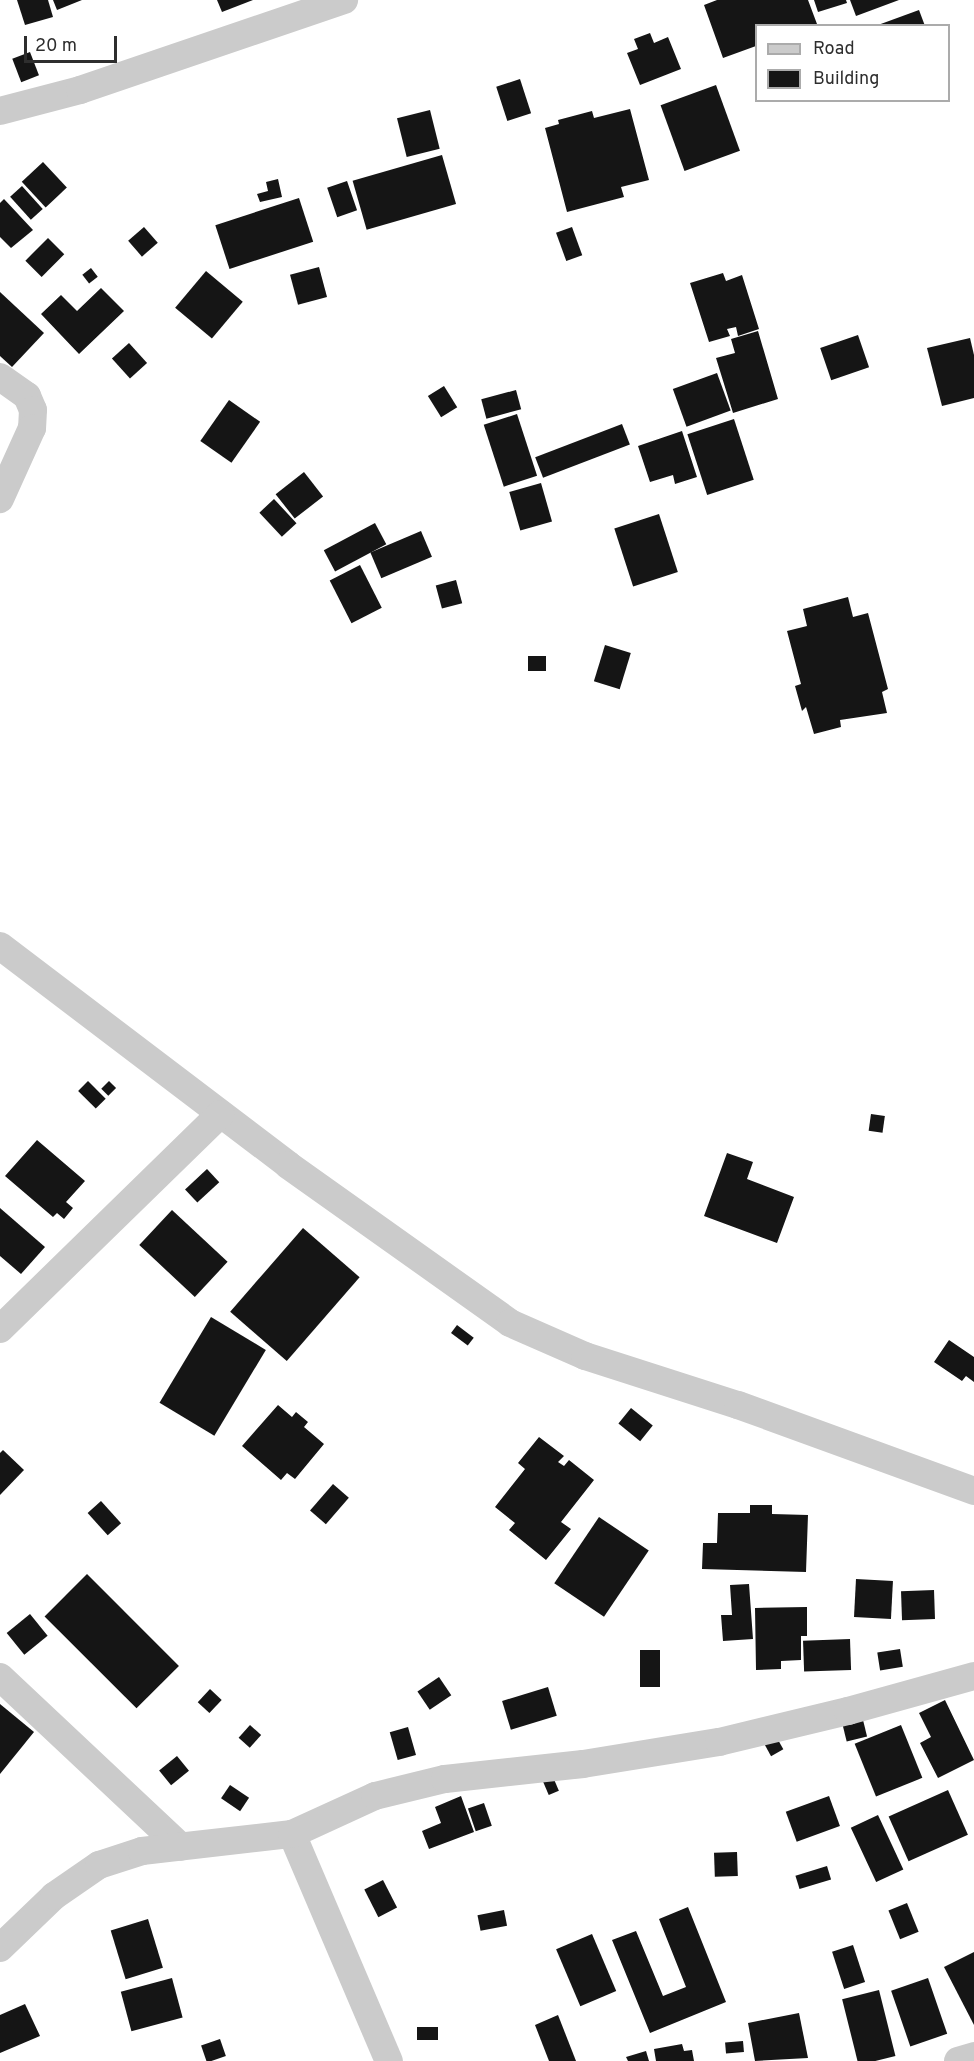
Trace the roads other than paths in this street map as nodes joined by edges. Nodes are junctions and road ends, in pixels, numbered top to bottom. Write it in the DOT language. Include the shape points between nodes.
graph roads {
  1 [pos="344,0"];
  2 [pos="0,111"];
  3 [pos="0,377"];
  4 [pos="0,499"];
  5 [pos="0,946"];
  6 [pos="220,1114"];
  7 [pos="0,1329"];
  8 [pos="974,1491"];
  9 [pos="974,1676"];
  10 [pos="0,1677"];
  11 [pos="292,1834"];
  12 [pos="181,1847"];
  13 [pos="0,1948"];
  14 [pos="974,2056"];
  15 [pos="389,2061"];
  16 [pos="958,2061"];
  1 -- 2 [label="street" via="80,90"];
  3 -- 4 [label="street" via="27,396 33,410 32,428"];
  5 -- 6 [label="street"];
  6 -- 7 [label="street"];
  6 -- 8 [label="street" via="510,1323 585,1356 738,1405"];
  9 -- 11 [label="street" via="719,1742 583,1764 445,1779 375,1796"];
  10 -- 12 [label="street"];
  11 -- 12 [label="street"];
  11 -- 15 [label="street"];
  12 -- 13 [label="street" via="142,1851 99,1865 54,1896"];
  14 -- 16 [label="street"];
}
